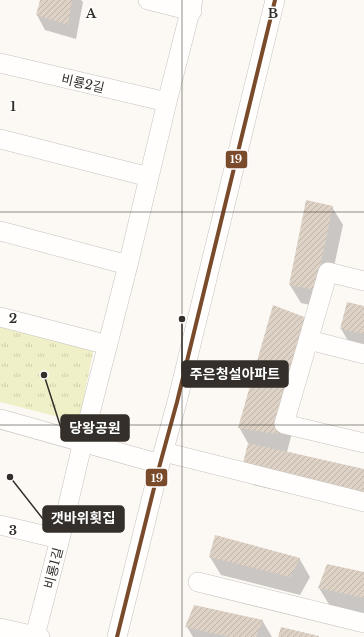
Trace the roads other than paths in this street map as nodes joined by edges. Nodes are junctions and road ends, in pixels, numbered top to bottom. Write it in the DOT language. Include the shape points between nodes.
graph roads {
  1 [pos="148,0"];
  2 [pos="275,0"];
  3 [pos="192,5"];
  4 [pos="0,63"];
  5 [pos="167,102"];
  6 [pos="0,139"];
  7 [pos="149,177"];
  8 [pos="0,231"];
  9 [pos="128,265"];
  10 [pos="364,281"];
  11 [pos="0,317"];
  12 [pos="309,340"];
  13 [pos="108,345"];
  14 [pos="364,354"];
  15 [pos="0,419"];
  16 [pos="83,441"];
  17 [pos="364,442"];
  18 [pos="162,458"];
  19 [pos="364,502"];
  20 [pos="0,525"];
  21 [pos="60,539"];
  22 [pos="198,582"];
  23 [pos="364,623"];
  24 [pos="0,628"];
  25 [pos="37,636"];
  26 [pos="117,637"];
  1 -- 3 [label="street"];
  2 -- 18 [label="street"];
  3 -- 5 [label="street"];
  4 -- 5 [label="street, 비룡2길"];
  5 -- 7 [label="street"];
  6 -- 7 [label="street"];
  7 -- 9 [label="street"];
  8 -- 9 [label="street"];
  9 -- 13 [label="street"];
  10 -- 12 [label="street" via="328,272"];
  11 -- 13 [label="street"];
  12 -- 14 [label="street"];
  12 -- 17 [label="street" via="284,424"];
  13 -- 16 [label="street"];
  15 -- 16 [label="street"];
  16 -- 18 [label="street"];
  16 -- 21 [label="street, 비룡1길"];
  18 -- 19 [label="street"];
  18 -- 26 [label="street"];
  20 -- 21 [label="street"];
  21 -- 25 [label="street, 비룡1길"];
  22 -- 23 [label="street"];
  24 -- 25 [label="street, 비룡1길"];
}
